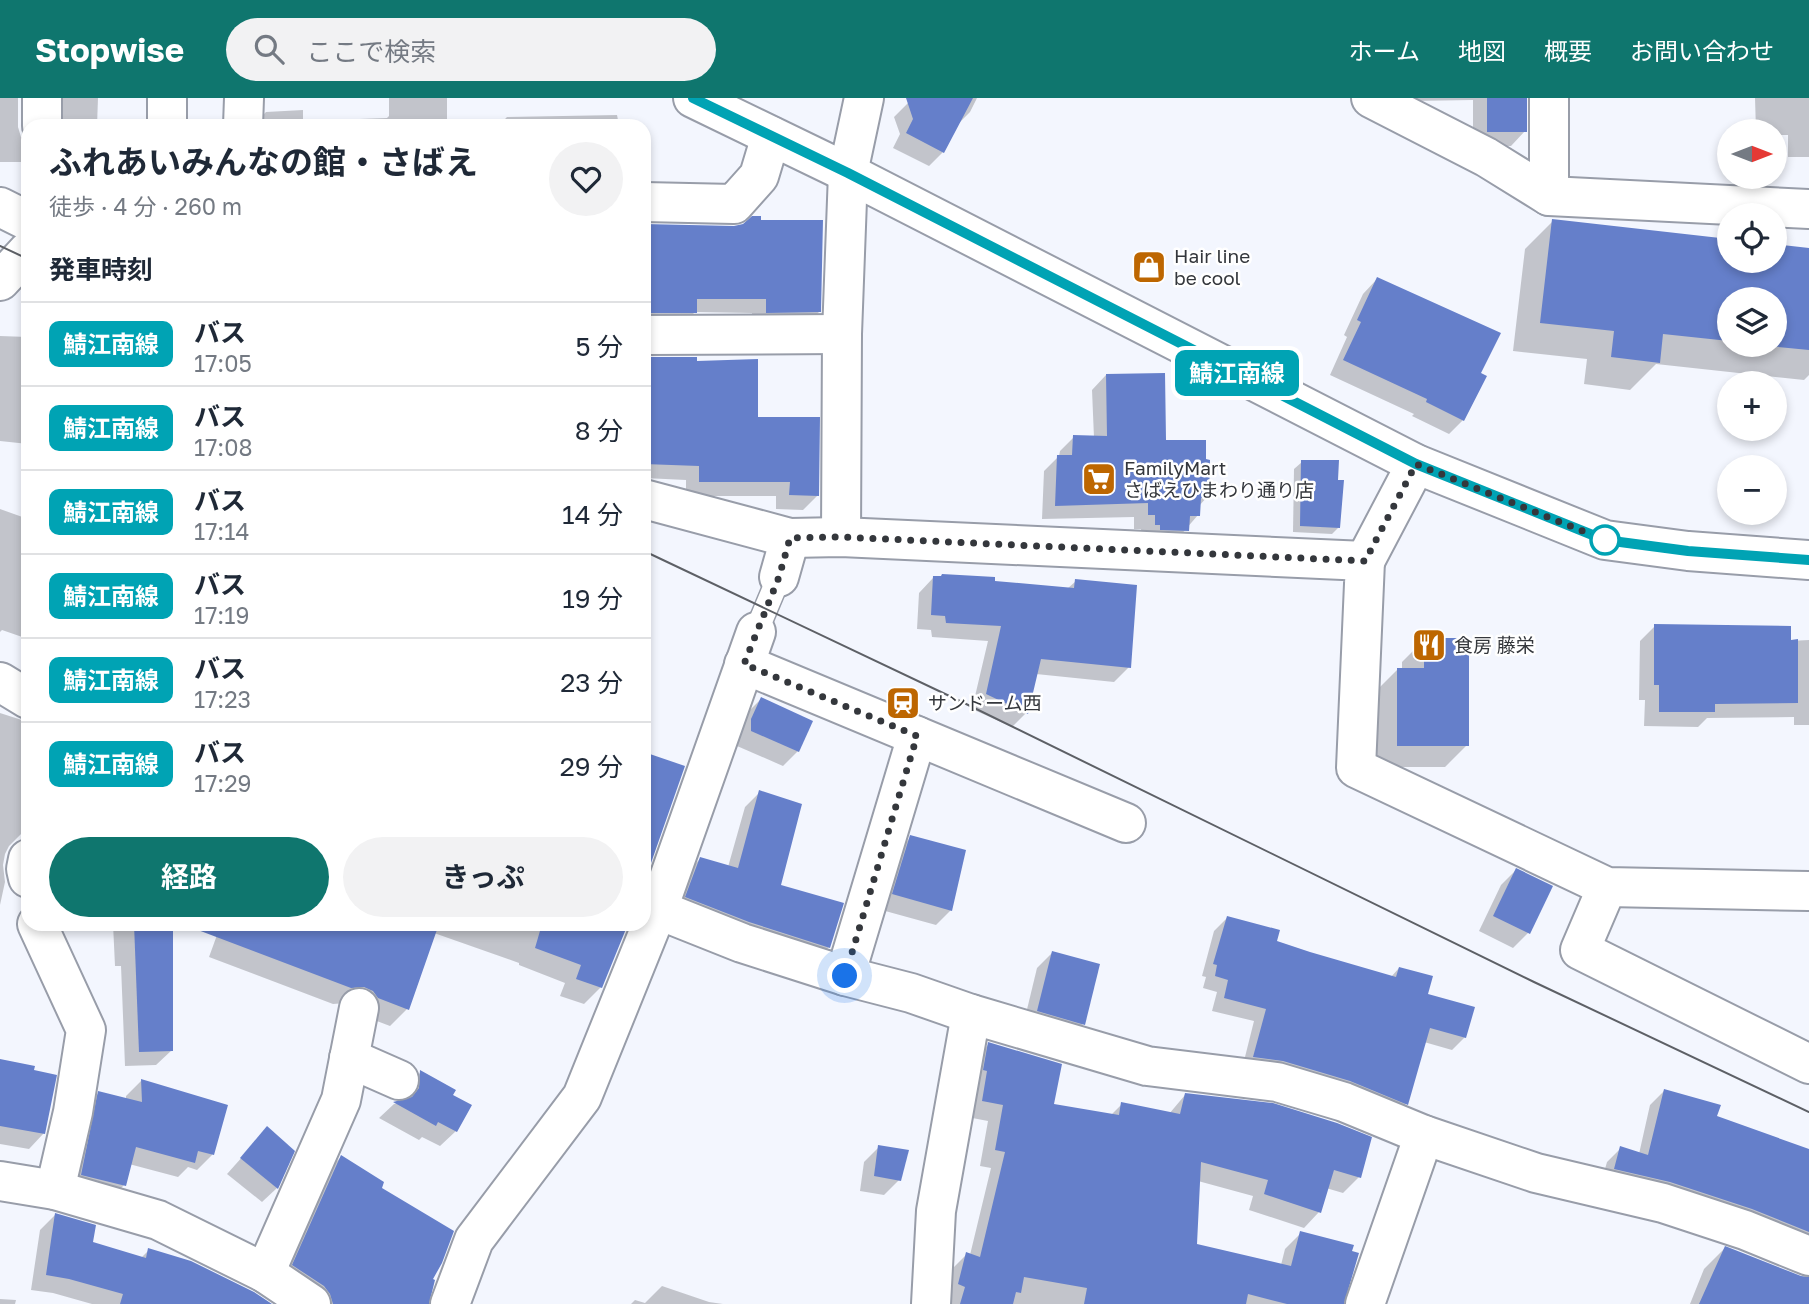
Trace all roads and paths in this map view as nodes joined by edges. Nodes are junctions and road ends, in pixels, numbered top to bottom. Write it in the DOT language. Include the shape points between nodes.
graph roads {
  1 [pos="42,98"];
  2 [pos="167,98"];
  3 [pos="244,98"];
  4 [pos="693,98"];
  5 [pos="864,98"];
  6 [pos="1371,98"];
  7 [pos="1549,98"];
  8 [pos="42,119"];
  9 [pos="167,119"];
  10 [pos="243,119"];
  11 [pos="771,136"];
  12 [pos="848,173"];
  13 [pos="1549,196"];
  14 [pos="651,202"];
  15 [pos="0,207"];
  16 [pos="1809,209"];
  17 [pos="21,218"];
  18 [pos="21,259"];
  19 [pos="0,282"];
  20 [pos="21,296"];
  21 [pos="842,334"];
  22 [pos="651,335"];
  23 [pos="1416,464"];
  24 [pos="651,501"];
  25 [pos="841,537"];
  26 [pos="790,538"];
  27 [pos="1809,560"];
  28 [pos="1365,561"];
  29 [pos="779,577"];
  30 [pos="750,648"];
  31 [pos="0,682"];
  32 [pos="21,695"];
  33 [pos="917,736"];
  34 [pos="1126,823"];
  35 [pos="1607,887"];
  36 [pos="1809,891"];
  37 [pos="651,907"];
  38 [pos="40,931"];
  39 [pos="642,931"];
  40 [pos="845,976"];
  41 [pos="359,1008"];
  42 [pos="971,1014"];
  43 [pos="349,1058"];
  44 [pos="1809,1063"];
  45 [pos="399,1080"];
  46 [pos="1424,1135"];
  47 [pos="0,1181"];
  48 [pos="55,1190"];
  49 [pos="1809,1255"];
  50 [pos="265,1273"];
  51 [pos="311,1304"];
  52 [pos="450,1304"];
  53 [pos="932,1304"];
  54 [pos="1365,1304"];
  1 -- 8 [label="street"];
  2 -- 9 [label="street"];
  3 -- 10 [label="street"];
  4 -- 11 [label="street"];
  5 -- 12 [label="street"];
  6 -- 13 [label="street" via="1486,157"];
  7 -- 13 [label="street"];
  11 -- 12 [label="street"];
  11 -- 14 [label="street" via="759,176 734,204"];
  12 -- 21 [label="street"];
  12 -- 23 [label="street"];
  13 -- 16 [label="street"];
  15 -- 17 [label="street"];
  18 -- 19 [label="street"];
  19 -- 20 [label="street"];
  21 -- 22 [label="street"];
  21 -- 25 [label="street"];
  23 -- 27 [label="street" via="1605,540"];
  23 -- 28 [label="street"];
  24 -- 26 [label="street"];
  25 -- 26 [label="street"];
  25 -- 28 [label="street"];
  26 -- 29 [label="street"];
  28 -- 35 [label="street" via="1356,768"];
  29 -- 30 [label="lane"];
  30 -- 33 [label="street"];
  30 -- 37 [label="street"];
  31 -- 32 [label="street"];
  33 -- 34 [label="street"];
  33 -- 40 [label="street"];
  35 -- 36 [label="street"];
  35 -- 44 [label="street" via="1580,950"];
  37 -- 40 [label="street"];
  38 -- 48 [label="street" via="86,1030"];
  39 -- 52 [label="street" via="582,1097 474,1240"];
  40 -- 42 [label="street"];
  41 -- 43 [label="street"];
  42 -- 46 [label="street" via="1147,1066 1277,1082 1344,1102"];
  42 -- 53 [label="street" via="936,1212"];
  43 -- 45 [label="street"];
  43 -- 50 [label="street" via="341,1100"];
  46 -- 49 [label="street" via="1536,1173 1663,1203"];
  46 -- 54 [label="street"];
  47 -- 48 [label="street"];
  48 -- 50 [label="street" via="158,1220"];
  50 -- 51 [label="street"];
}
